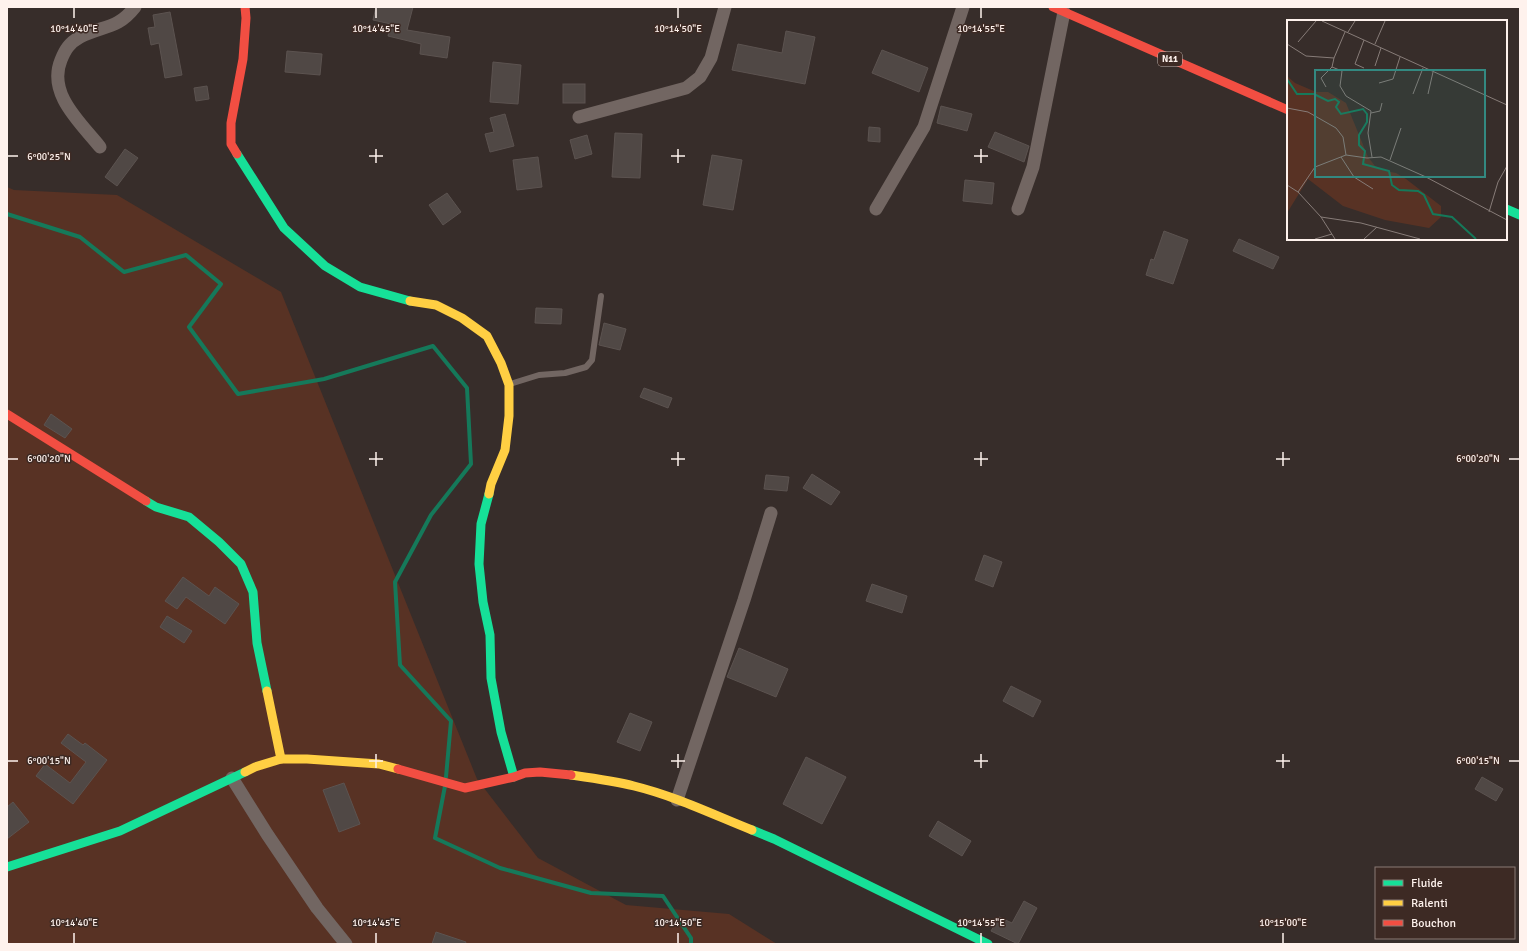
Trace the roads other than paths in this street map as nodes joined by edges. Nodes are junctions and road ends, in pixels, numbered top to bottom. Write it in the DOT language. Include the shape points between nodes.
graph roads {
  1 [pos="135,7"];
  2 [pos="245,7"];
  3 [pos="725,7"];
  4 [pos="963,7"];
  5 [pos="1058,10"];
  6 [pos="1287,110"];
  7 [pos="579,117"];
  8 [pos="100,147"];
  9 [pos="1018,208"];
  10 [pos="876,209"];
  11 [pos="1507,209"];
  12 [pos="1520,215"];
  13 [pos="601,296"];
  14 [pos="509,385"];
  15 [pos="7,414"];
  16 [pos="770,513"];
  17 [pos="282,759"];
  18 [pos="514,777"];
  19 [pos="232,778"];
  20 [pos="677,800"];
  21 [pos="7,867"];
  22 [pos="346,944"];
  23 [pos="988,944"];
  1 -- 8 [label="street" via="127,17 115,24 79,38 65,49 58,67 57,84 64,102"];
  2 -- 14 [label="main road" via="243,59 231,123 231,144 284,228 326,266 360,287 401,299 436,305 462,318 487,336"];
  3 -- 7 [label="street" via="711,58 700,77 691,85"];
  4 -- 10 [label="street" via="924,126"];
  5 -- 6 [label="main road, N11"];
  5 -- 9 [label="street" via="1033,167"];
  11 -- 12 [label="main road"];
  13 -- 14 [label="lane" via="592,360 586,367 565,373 539,375"];
  14 -- 18 [label="main road" via="505,450 491,484 481,524 479,564 490,635 491,678 501,732"];
  15 -- 17 [label="main road" via="156,507 189,517 241,564 252,592 257,643"];
  16 -- 20 [label="street"];
  17 -- 18 [label="main road" via="379,764 465,788"];
  17 -- 19 [label="main road" via="255,767"];
  18 -- 20 [label="main road" via="540,772 594,778 635,786"];
  19 -- 21 [label="main road" via="120,831"];
  19 -- 22 [label="street" via="317,908"];
  20 -- 23 [label="main road" via="774,840"];
}
